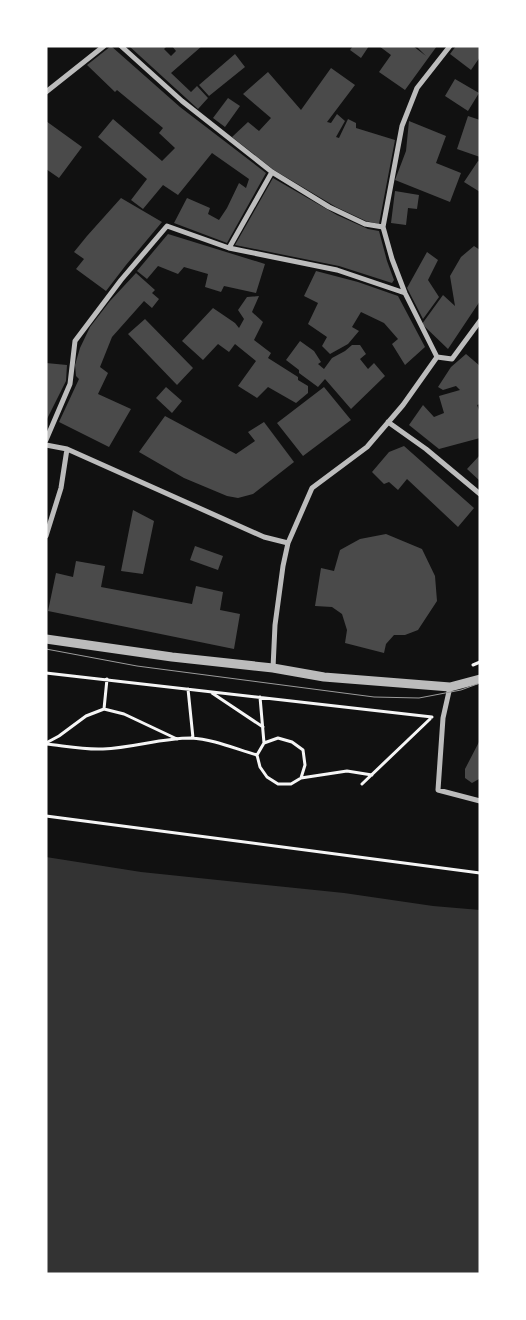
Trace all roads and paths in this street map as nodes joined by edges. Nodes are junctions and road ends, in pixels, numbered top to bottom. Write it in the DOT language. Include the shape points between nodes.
graph roads {
  1 [pos="104,46"];
  2 [pos="121,46"];
  3 [pos="450,46"];
  4 [pos="46,92"];
  5 [pos="272,172"];
  6 [pos="383,227"];
  7 [pos="229,248"];
  8 [pos="404,292"];
  9 [pos="480,321"];
  10 [pos="437,357"];
  11 [pos="388,422"];
  12 [pos="46,440"];
  13 [pos="46,445"];
  14 [pos="67,449"];
  15 [pos="480,494"];
  16 [pos="46,536"];
  17 [pos="288,543"];
  18 [pos="46,639"];
  19 [pos="273,668"];
  20 [pos="46,673"];
  21 [pos="107,679"];
  22 [pos="480,679"];
  23 [pos="450,687"];
  24 [pos="188,689"];
  25 [pos="210,691"];
  26 [pos="260,697"];
  27 [pos="104,710"];
  28 [pos="432,717"];
  29 [pos="443,718"];
  30 [pos="263,727"];
  31 [pos="177,738"];
  32 [pos="193,738"];
  33 [pos="46,743"];
  34 [pos="264,743"];
  35 [pos="257,756"];
  36 [pos="372,775"];
  37 [pos="301,778"];
  38 [pos="362,784"];
  39 [pos="480,801"];
  40 [pos="46,816"];
  41 [pos="480,873"];
  1 -- 4 [label="street"];
  2 -- 5 [label="street" via="182,101"];
  3 -- 6 [label="street" via="417,88 402,126"];
  5 -- 6 [label="street" via="329,207 365,224"];
  5 -- 7 [label="street"];
  6 -- 8 [label="street"];
  7 -- 8 [label="street" via="337,270"];
  7 -- 12 [label="street" via="167,226 75,341 70,384"];
  8 -- 10 [label="street"];
  9 -- 10 [label="street" via="452,359"];
  10 -- 11 [label="street"];
  11 -- 15 [label="street"];
  11 -- 17 [label="street" via="367,447 312,488"];
  13 -- 14 [label="street"];
  14 -- 16 [label="street" via="61,488"];
  14 -- 17 [label="street" via="264,537"];
  17 -- 19 [label="street" via="274,625"];
  18 -- 19 [label="street"];
  19 -- 23 [label="street" via="324,677"];
  20 -- 21 [label="path"];
  21 -- 24 [label="path"];
  21 -- 27 [label="path"];
  22 -- 23 [label="street"];
  23 -- 29 [label="street"];
  24 -- 25 [label="path"];
  24 -- 32 [label="path"];
  25 -- 26 [label="path"];
  25 -- 30 [label="path"];
  26 -- 28 [label="path"];
  26 -- 30 [label="path"];
  27 -- 31 [label="path" via="124,714"];
  27 -- 33 [label="path" via="86,716"];
  28 -- 29 [label="path"];
  28 -- 36 [label="path"];
  29 -- 39 [label="street" via="438,790"];
  30 -- 34 [label="path"];
  31 -- 32 [label="path"];
  31 -- 33 [label="path" via="104,749"];
  32 -- 35 [label="path"];
  34 -- 35 [label="path"];
  34 -- 37 [label="path" via="278,738 292,742 302,750 305,765"];
  35 -- 37 [label="path" via="267,777 278,784 291,784"];
  36 -- 37 [label="path" via="348,771"];
  36 -- 38 [label="path"];
  40 -- 41 [label="path"];
}
